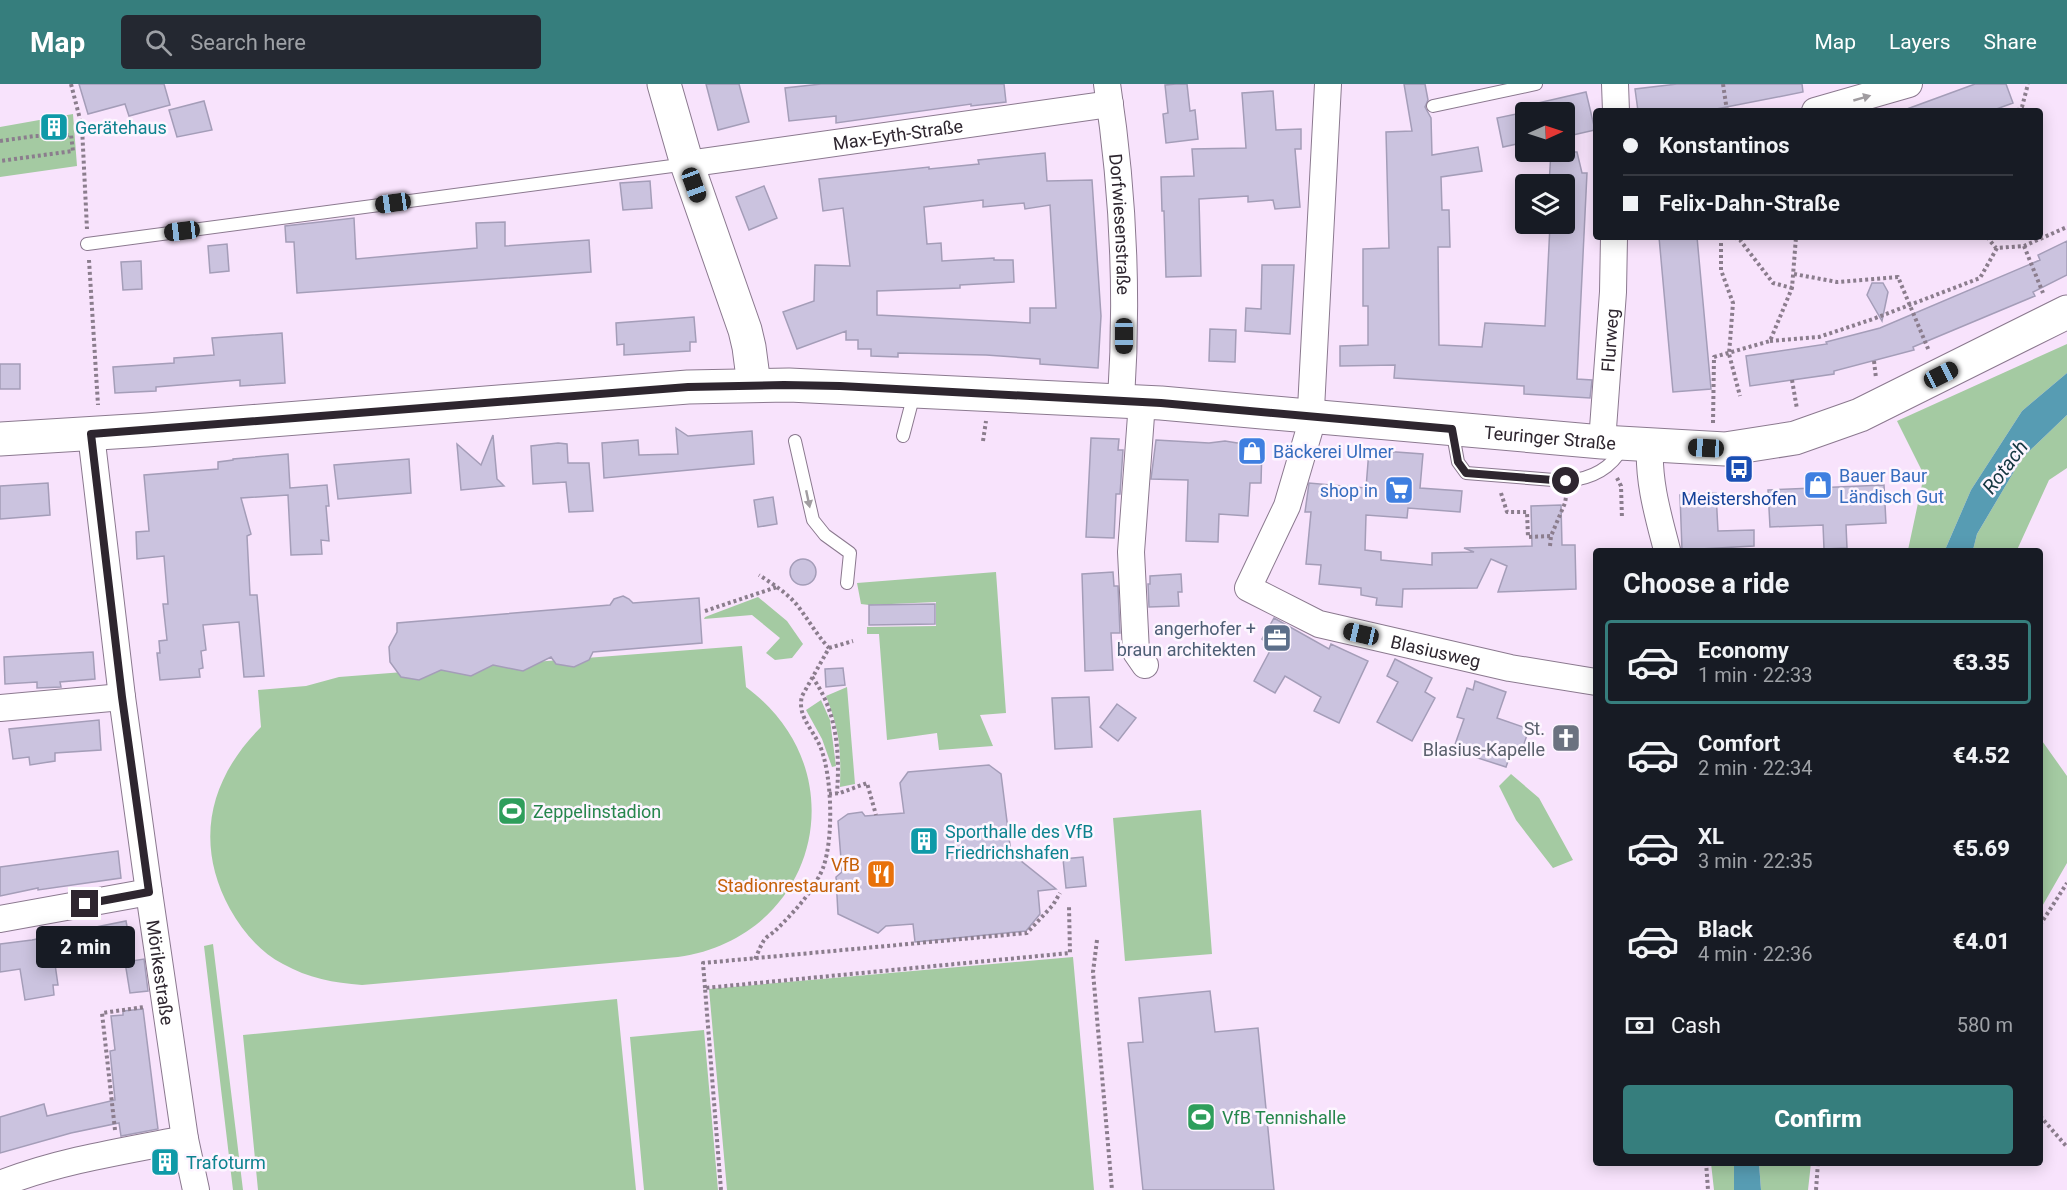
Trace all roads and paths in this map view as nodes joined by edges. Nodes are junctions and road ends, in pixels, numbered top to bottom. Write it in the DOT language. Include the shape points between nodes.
graph roads {
  1 [pos="664,84"];
  2 [pos="1328,84"];
  3 [pos="1536,84"];
  4 [pos="1615,84"];
  5 [pos="1723,84"];
  6 [pos="1909,84"];
  7 [pos="2028,84"];
  8 [pos="1109,94"];
  9 [pos="1433,106"];
  10 [pos="1616,108"];
  11 [pos="1727,108"];
  12 [pos="1825,108"];
  13 [pos="2021,108"];
  14 [pos="0,141"];
  15 [pos="0,161"];
  16 [pos="687,164"];
  17 [pos="2067,227"];
  18 [pos="2043,238"];
  19 [pos="1614,240"];
  20 [pos="1721,240"];
  21 [pos="1740,240"];
  22 [pos="1796,240"];
  23 [pos="1989,240"];
  24 [pos="2038,240"];
  25 [pos="87,244"];
  26 [pos="2024,246"];
  27 [pos="1996,248"];
  28 [pos="1794,274"];
  29 [pos="1792,288"];
  30 [pos="2055,303"];
  31 [pos="1911,305"];
  32 [pos="1770,341"];
  33 [pos="1729,354"];
  34 [pos="1932,358"];
  35 [pos="1792,380"];
  36 [pos="754,385"];
  37 [pos="915,390"];
  38 [pos="1740,396"];
  39 [pos="1132,401"];
  40 [pos="1797,413"];
  41 [pos="1311,416"];
  42 [pos="987,419"];
  43 [pos="1724,424"];
  44 [pos="1702,425"];
  45 [pos="1713,425"];
  46 [pos="1452,429"];
  47 [pos="91,434"];
  48 [pos="903,436"];
  49 [pos="0,439"];
  50 [pos="795,441"];
  51 [pos="983,441"];
  52 [pos="1622,449"];
  53 [pos="1495,475"];
  54 [pos="1566,481"];
  55 [pos="1622,519"];
  56 [pos="1551,536"];
  57 [pos="1550,546"];
  58 [pos="1666,548"];
  59 [pos="759,576"];
  60 [pos="847,583"];
  61 [pos="777,587"];
  62 [pos="705,611"];
  63 [pos="853,641"];
  64 [pos="829,648"];
  65 [pos="1145,665"];
  66 [pos="812,676"];
  67 [pos="1593,682"];
  68 [pos="122,697"];
  69 [pos="0,708"];
  70 [pos="837,793"];
  71 [pos="829,794"];
  72 [pos="876,815"];
  73 [pos="2067,883"];
  74 [pos="149,892"];
  75 [pos="1060,893"];
  76 [pos="1069,907"];
  77 [pos="0,919"];
  78 [pos="2043,920"];
  79 [pos="1097,940"];
  80 [pos="755,959"];
  81 [pos="705,988"];
  82 [pos="165,1004"];
  83 [pos="2043,1119"];
  84 [pos="185,1139"];
  85 [pos="2067,1147"];
  86 [pos="117,1152"];
  87 [pos="1706,1166"];
  88 [pos="1818,1166"];
  89 [pos="0,1184"];
  90 [pos="196,1190"];
  91 [pos="721,1190"];
  92 [pos="1112,1190"];
  93 [pos="1708,1190"];
  94 [pos="1816,1190"];
  1 -- 16 [label="street"];
  2 -- 41 [label="street"];
  3 -- 9 [label="lane"];
  4 -- 10 [label="street"];
  5 -- 11 [label="path"];
  12 -- 6 [label="street, one-way"];
  7 -- 13 [label="path"];
  8 -- 16 [label="street, Max-Eyth-Straße"];
  8 -- 39 [label="street, Dorfwiesenstraße"];
  14 -- 15 [label="path" via="71,135 73,151"];
  16 -- 25 [label="lane"];
  16 -- 36 [label="street" via="745,330"];
  17 -- 18 [label="path"];
  19 -- 52 [label="street, Flurweg"];
  20 -- 33 [label="path" via="1721,270 1733,303"];
  21 -- 29 [label="path" via="1773,283"];
  22 -- 28 [label="path"];
  23 -- 27 [label="path"];
  24 -- 26 [label="path"];
  26 -- 27 [label="path"];
  26 -- 30 [label="path"];
  27 -- 31 [label="path" via="1980,278"];
  28 -- 29 [label="path"];
  28 -- 31 [label="path" via="1837,282 1898,277"];
  29 -- 32 [label="path"];
  30 -- 52 [label="street, Teuringer Straße" via="1878,407 1795,438 1725,449"];
  31 -- 32 [label="path" via="1819,337"];
  31 -- 34 [label="path"];
  32 -- 33 [label="path"];
  33 -- 38 [label="path"];
  33 -- 45 [label="path" via="1714,357"];
  35 -- 40 [label="path"];
  36 -- 37 [label="street, Teuringer Straße"];
  36 -- 47 [label="street, Teuringer Straße"];
  37 -- 39 [label="street, Teuringer Straße"];
  37 -- 48 [label="lane"];
  39 -- 41 [label="street, Teuringer Straße"];
  39 -- 65 [label="street, Dorfwiesenstraße" via="1131,552 1136,652"];
  41 -- 46 [label="street, Teuringer Straße"];
  41 -- 67 [label="street, Blasiusweg" via="1287,506 1248,588 1319,624 1510,668"];
  42 -- 51 [label="path"];
  43 -- 45 [label="path"];
  44 -- 45 [label="path"];
  46 -- 52 [label="street, Teuringer Straße"];
  46 -- 53 [label="lane" via="1458,462 1466,473"];
  47 -- 49 [label="street, Teuringer Straße"];
  47 -- 68 [label="street, Mörikestraße"];
  50 -- 60 [label="lane, one-way" via="813,520 825,535 850,553"];
  52 -- 54 [label="lane" via="1604,470 1582,480"];
  52 -- 55 [label="path"];
  52 -- 58 [label="street" via="1649,460 1653,496"];
  53 -- 54 [label="lane"];
  53 -- 56 [label="path" via="1507,512 1527,512 1528,537"];
  54 -- 56 [label="path" via="1565,503"];
  56 -- 57 [label="path"];
  59 -- 61 [label="path"];
  61 -- 62 [label="path"];
  61 -- 64 [label="path" via="797,605"];
  63 -- 64 [label="path"];
  64 -- 66 [label="path"];
  66 -- 70 [label="path" via="821,689 835,729 840,763"];
  66 -- 71 [label="path" via="801,696 801,713 820,747"];
  68 -- 69 [label="street"];
  68 -- 74 [label="street, Mörikestraße"];
  70 -- 71 [label="path"];
  70 -- 72 [label="path" via="867,783"];
  71 -- 80 [label="path" via="830,834 822,868 801,904 764,939"];
  73 -- 78 [label="path"];
  74 -- 77 [label="street"];
  74 -- 82 [label="street, Mörikestraße"];
  75 -- 80 [label="path" via="1027,933"];
  76 -- 81 [label="path" via="1070,953"];
  79 -- 92 [label="path" via="1093,972"];
  80 -- 81 [label="path" via="703,963"];
  81 -- 91 [label="path"];
  82 -- 84 [label="street, Mörikestraße"];
  82 -- 86 [label="path" via="102,1012"];
  83 -- 85 [label="path"];
  84 -- 86 [label="street"];
  84 -- 90 [label="street, Mörikestraße"];
  86 -- 89 [label="street"];
  87 -- 93 [label="path"];
  88 -- 94 [label="path"];
}
